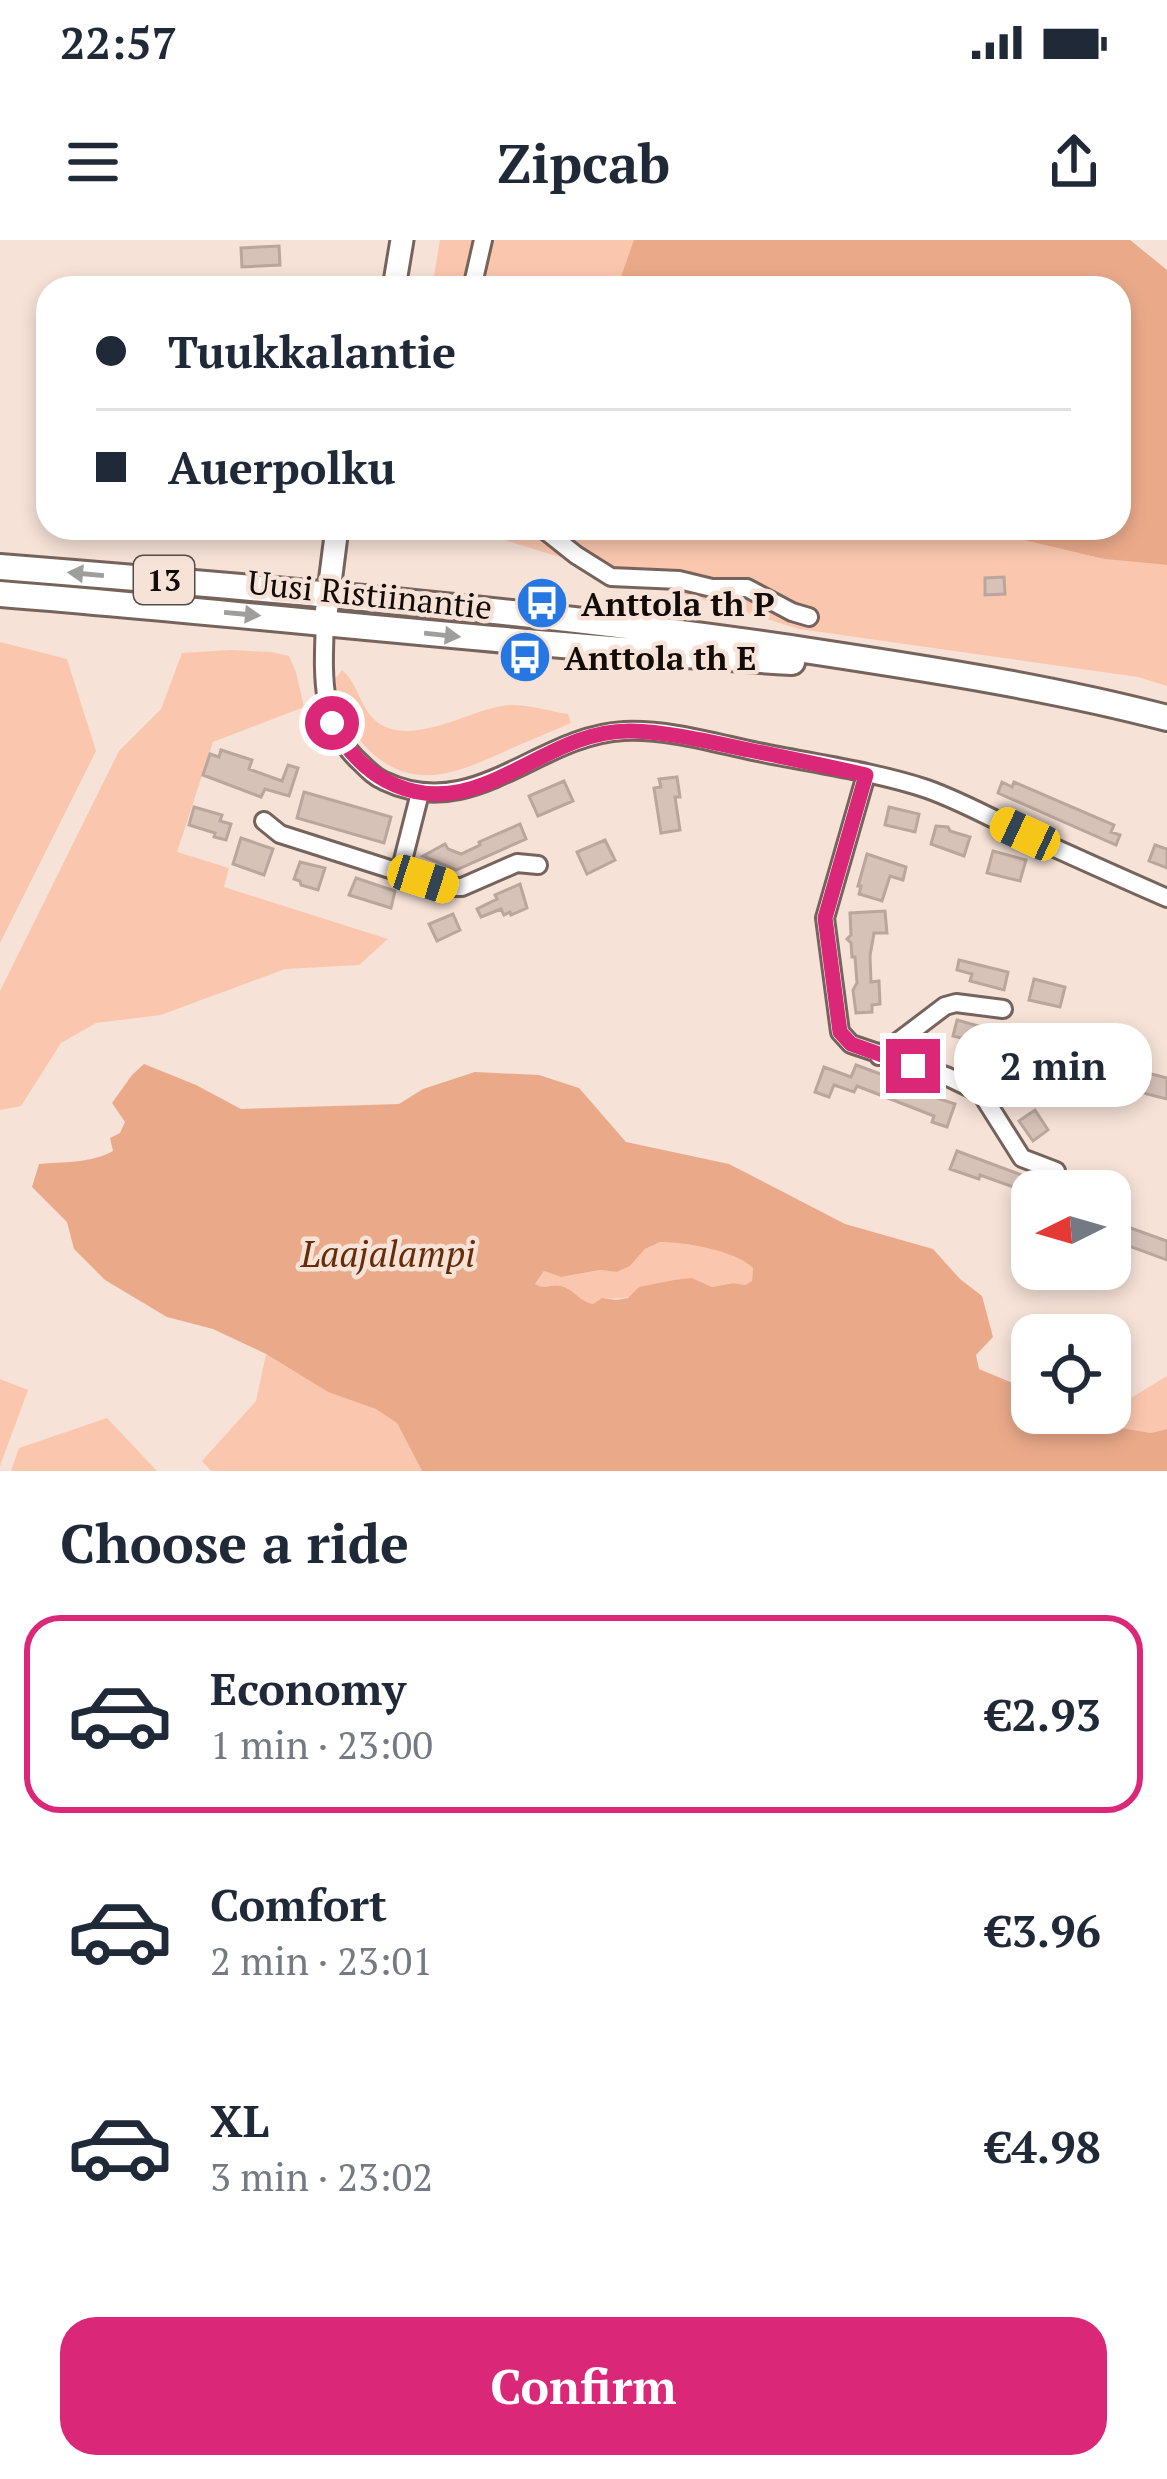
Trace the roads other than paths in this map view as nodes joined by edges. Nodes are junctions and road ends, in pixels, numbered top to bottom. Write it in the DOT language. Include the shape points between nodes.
graph roads {
  1 [pos="402,240"];
  2 [pos="483,240"];
  3 [pos="396,276"];
  4 [pos="475,276"];
  5 [pos="335,540"];
  6 [pos="557,540"];
  7 [pos="0,567"];
  8 [pos="0,594"];
  9 [pos="326,609"];
  10 [pos="809,617"];
  11 [pos="1167,718"];
  12 [pos="866,775"];
  13 [pos="420,793"];
  14 [pos="264,821"];
  15 [pos="538,865"];
  16 [pos="400,872"];
  17 [pos="1167,898"];
  18 [pos="1003,1009"];
  19 [pos="879,1056"];
  20 [pos="1051,1170"];
  1 -- 3 [label="main road"];
  2 -- 4 [label="street"];
  5 -- 9 [label="main road"];
  6 -- 10 [label="street" via="611,577 747,588"];
  9 -- 7 [label="highway, Uusi Ristiinantie / 13, one-way"];
  8 -- 9 [label="highway, Uusi Ristiinantie / 13, one-way"];
  9 -- 11 [label="highway, Uusi Ristiinantie / 13" via="585,619 950,672"];
  9 -- 13 [label="street" via="324,690 341,741 377,778"];
  12 -- 13 [label="street" via="631,731 579,740 474,788"];
  12 -- 17 [label="street" via="937,793"];
  12 -- 19 [label="street" via="825,918 840,1032"];
  13 -- 16 [label="street"];
  14 -- 16 [label="street" via="280,834"];
  15 -- 16 [label="street" via="517,863 462,887"];
  18 -- 19 [label="street" via="945,1006"];
  19 -- 20 [label="street" via="981,1093 1022,1158"];
}
